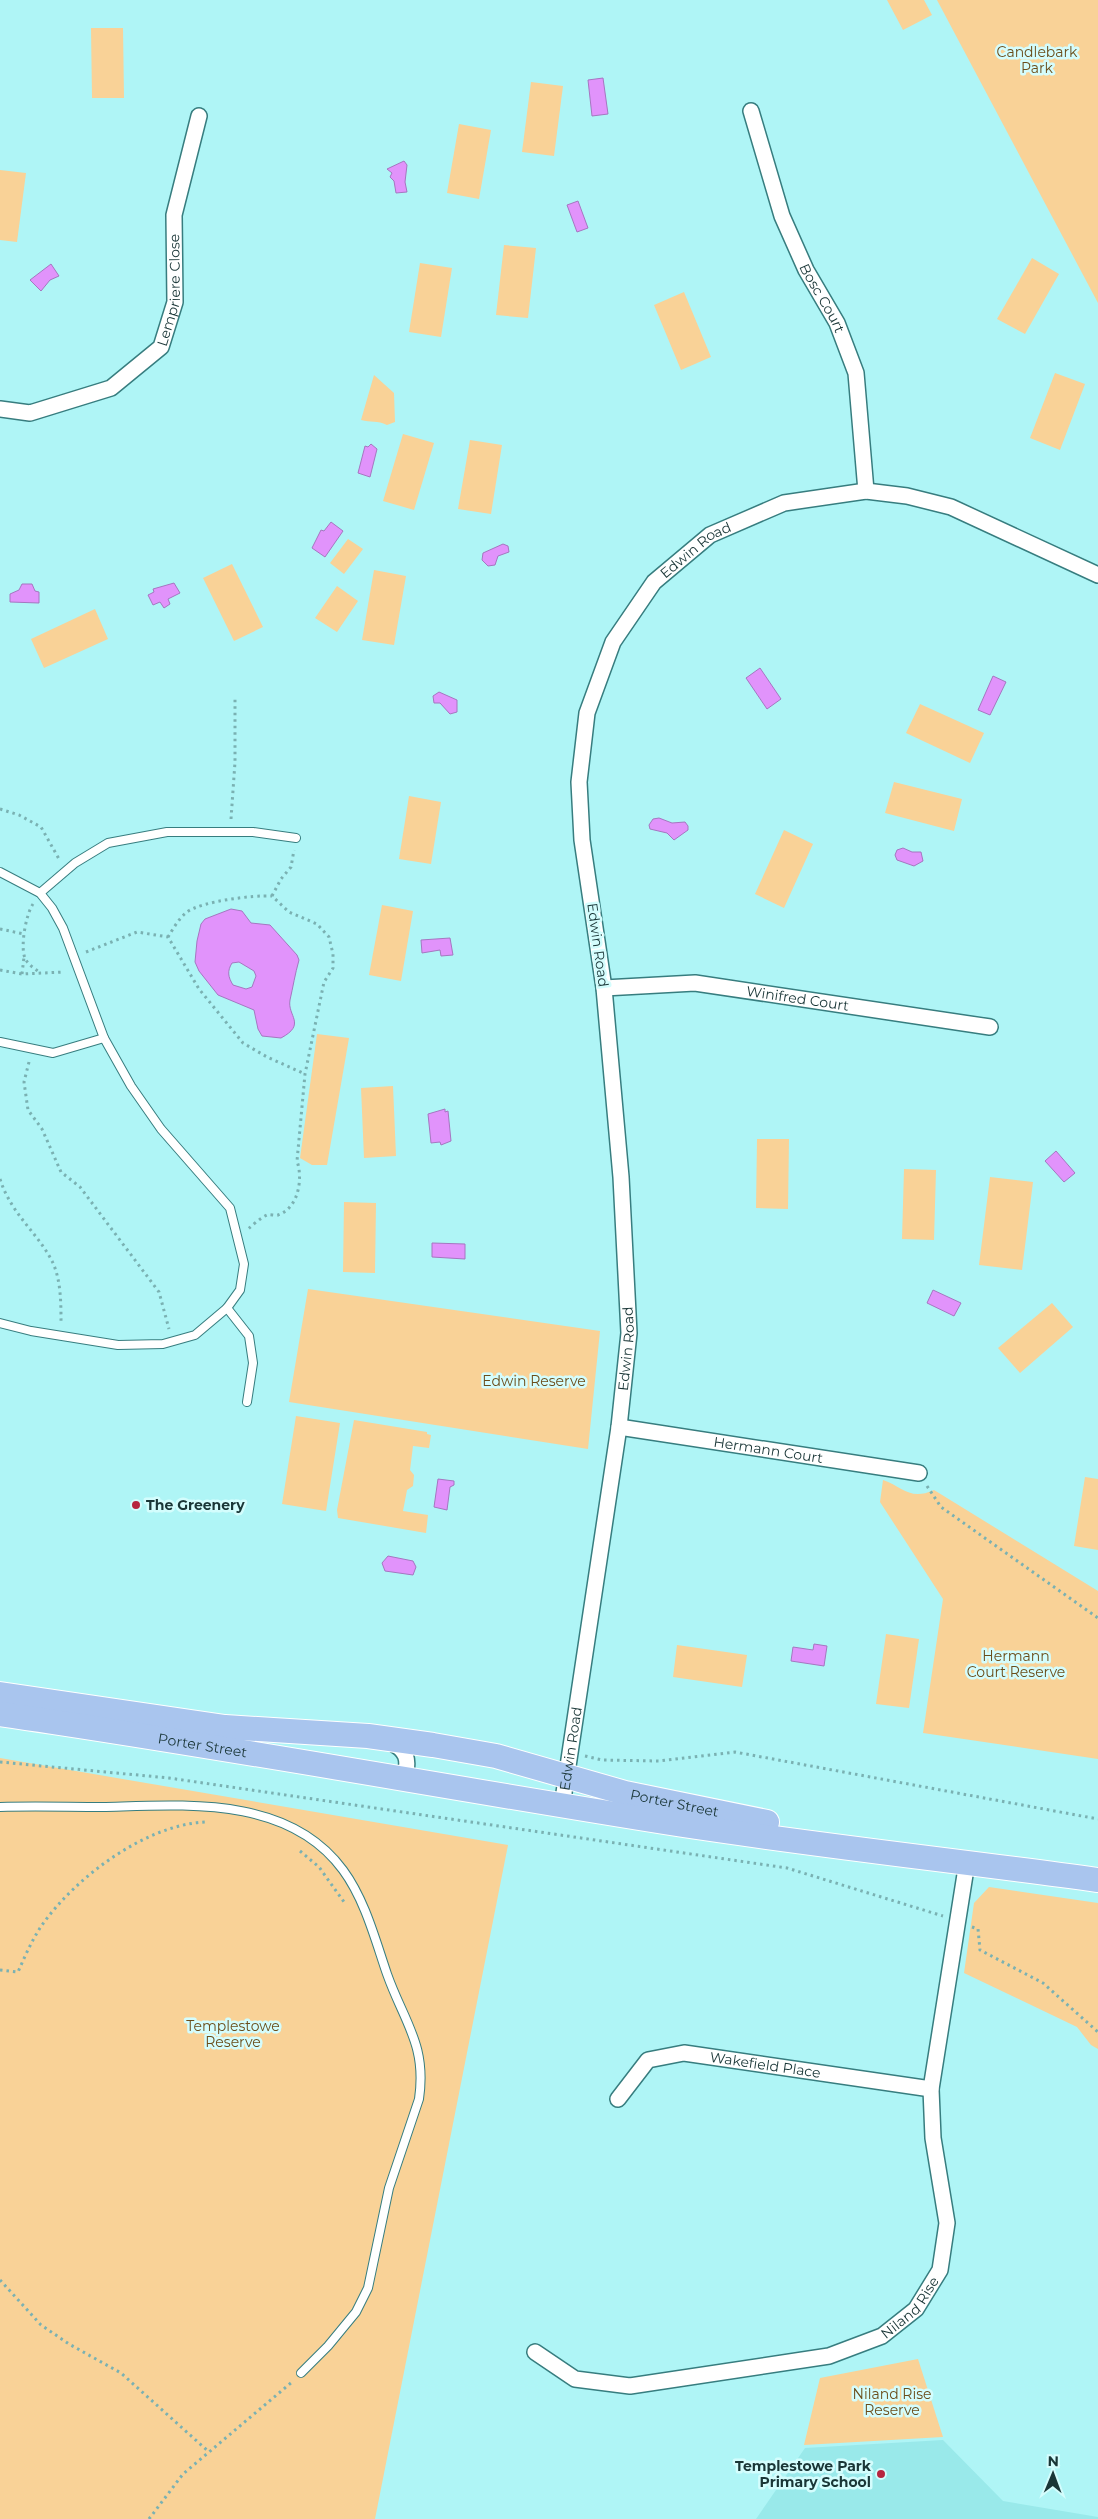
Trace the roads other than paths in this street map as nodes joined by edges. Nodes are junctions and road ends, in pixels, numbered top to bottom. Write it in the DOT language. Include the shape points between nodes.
graph roads {
  1 [pos="751,111"];
  2 [pos="199,116"];
  3 [pos="0,409"];
  4 [pos="866,491"];
  5 [pos="1098,575"];
  6 [pos="296,838"];
  7 [pos="0,872"];
  8 [pos="40,893"];
  9 [pos="604,988"];
  10 [pos="990,1027"];
  11 [pos="104,1038"];
  12 [pos="0,1042"];
  13 [pos="227,1308"];
  14 [pos="0,1323"];
  15 [pos="248,1402"];
  16 [pos="619,1426"];
  17 [pos="919,1473"];
  18 [pos="0,1694"];
  19 [pos="0,1714"];
  20 [pos="384,1739"];
  21 [pos="568,1764"];
  22 [pos="404,1778"];
  23 [pos="562,1806"];
  24 [pos="0,1807"];
  25 [pos="967,1862"];
  26 [pos="1098,1880"];
  27 [pos="932,2089"];
  28 [pos="618,2099"];
  29 [pos="535,2352"];
  30 [pos="301,2373"];
  1 -- 4 [label="street, Bosc Court" via="782,216 806,270 837,323 856,373"];
  2 -- 3 [label="street, Lempriere Close" via="174,215 175,302 161,347 111,388 30,413"];
  4 -- 5 [label="street, Edwin Road" via="951,506"];
  4 -- 9 [label="street, Edwin Road" via="784,503 710,534 654,582 613,642 587,713 579,782 582,840"];
  6 -- 8 [label="lane" via="254,832 168,832 108,843"];
  7 -- 8 [label="lane"];
  8 -- 11 [label="lane" via="63,928"];
  9 -- 10 [label="street, Winifred Court" via="695,983"];
  9 -- 16 [label="street, Edwin Road" via="621,1177 629,1333"];
  11 -- 12 [label="lane" via="53,1053"];
  11 -- 13 [label="lane" via="131,1086 161,1129 230,1208 244,1264 240,1290"];
  13 -- 14 [label="lane" via="196,1335 163,1344 118,1345"];
  13 -- 15 [label="lane" via="249,1336 253,1363"];
  16 -- 17 [label="street, Hermann Court"];
  16 -- 21 [label="street, Edwin Road"];
  18 -- 20 [label="main road, Porter Street" via="225,1727"];
  19 -- 22 [label="main road, Porter Street"];
  20 -- 21 [label="main road, Porter Street"];
  20 -- 22 [label="street, Porter Street" via="400,1747 406,1755"];
  21 -- 23 [label="street, Edwin Road"];
  21 -- 25 [label="main road, Porter Street" via="642,1797"];
  22 -- 23 [label="main road, Porter Street"];
  23 -- 25 [label="main road, Porter Street" via="751,1835"];
  24 -- 30 [label="lane" via="201,1806 265,1817 294,1827 313,1840 343,1870 368,1917 395,1996 418,2044 422,2080 419,2099 381,2217 368,2288 356,2312"];
  25 -- 26 [label="main road, Porter Street"];
  25 -- 27 [label="street, Niland Rise"];
  27 -- 28 [label="street, Wakefield Place" via="684,2053 648,2060"];
  27 -- 29 [label="street, Niland Rise" via="933,2138 947,2223 940,2270 916,2309 882,2336 828,2356 630,2386 575,2379"];
}
